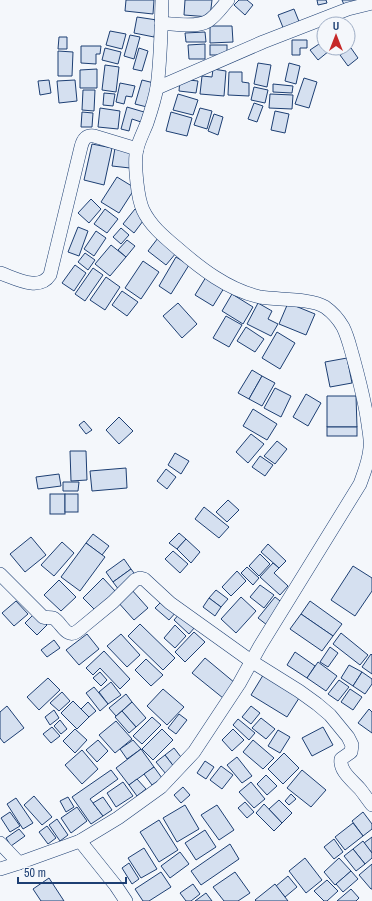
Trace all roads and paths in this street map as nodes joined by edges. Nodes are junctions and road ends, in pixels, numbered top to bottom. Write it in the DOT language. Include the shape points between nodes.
graph roads {
  1 [pos="162,0"];
  2 [pos="228,0"];
  3 [pos="372,3"];
  4 [pos="161,23"];
  5 [pos="157,88"];
  6 [pos="137,149"];
  7 [pos="0,272"];
  8 [pos="0,574"];
  9 [pos="251,661"];
  10 [pos="372,805"];
  11 [pos="80,841"];
  12 [pos="0,844"];
  13 [pos="19,864"];
  14 [pos="0,869"];
  15 [pos="126,901"];
  1 -- 4 [label="street"];
  2 -- 4 [label="street" via="215,15 203,23"];
  3 -- 5 [label="street" via="348,9 277,37"];
  4 -- 5 [label="street"];
  5 -- 6 [label="street"];
  6 -- 7 [label="street" via="94,136 84,138 47,280 33,284"];
  6 -- 9 [label="street" via="138,193 142,209 152,224 190,259 238,290 260,297 312,302 330,311 345,331 362,393 370,447 360,484"];
  8 -- 9 [label="street" via="43,617 54,619 67,632 73,634 113,602 135,580 144,579 170,603"];
  9 -- 10 [label="street" via="299,691 330,715 352,745 351,752 340,764"];
  9 -- 11 [label="street" via="239,684 194,752 161,787"];
  11 -- 13 [label="street"];
  11 -- 15 [label="street"];
  12 -- 13 [label="street"];
  13 -- 14 [label="street"];
}
